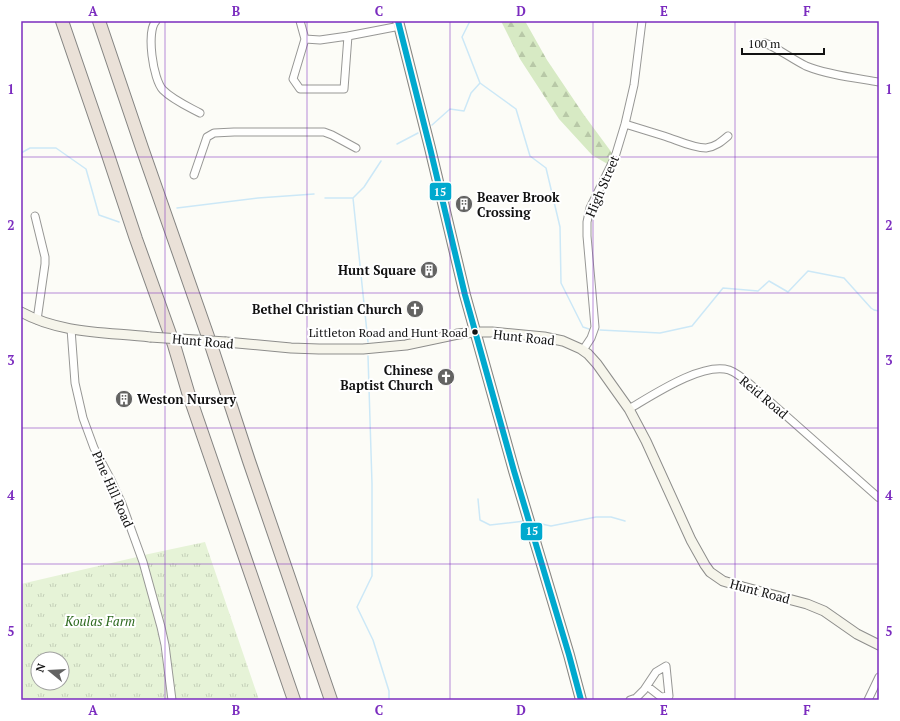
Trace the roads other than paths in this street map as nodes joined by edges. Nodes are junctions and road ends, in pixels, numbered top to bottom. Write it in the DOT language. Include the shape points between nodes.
graph roads {
  1 [pos="62,21"];
  2 [pos="99,21"];
  3 [pos="156,21"];
  4 [pos="300,21"];
  5 [pos="642,21"];
  6 [pos="399,24"];
  7 [pos="348,36"];
  8 [pos="305,39"];
  9 [pos="765,43"];
  10 [pos="879,82"];
  11 [pos="200,113"];
  12 [pos="625,124"];
  13 [pos="728,136"];
  14 [pos="356,148"];
  15 [pos="194,175"];
  16 [pos="35,216"];
  17 [pos="21,312"];
  18 [pos="37,320"];
  19 [pos="71,329"];
  20 [pos="476,332"];
  21 [pos="583,350"];
  22 [pos="629,409"];
  23 [pos="879,498"];
  24 [pos="879,645"];
  25 [pos="879,677"];
  26 [pos="647,686"];
  27 [pos="172,700"];
  28 [pos="294,700"];
  29 [pos="331,700"];
  30 [pos="581,700"];
  31 [pos="630,700"];
  32 [pos="868,700"];
  1 -- 28 [label="highway"];
  2 -- 29 [label="highway"];
  3 -- 11 [label="street" via="151,34 151,49 161,88"];
  4 -- 8 [label="street"];
  5 -- 12 [label="street, High Street" via="634,85"];
  6 -- 7 [label="street"];
  6 -- 20 [label="main road"];
  7 -- 8 [label="street" via="320,40"];
  7 -- 8 [label="street" via="344,89 300,88 293,80"];
  9 -- 10 [label="street" via="804,65 833,74"];
  12 -- 13 [label="street" via="686,144 707,148 722,142"];
  12 -- 21 [label="street, High Street" via="615,157 588,215 587,236 595,327"];
  14 -- 15 [label="street" via="324,132 214,133 207,137"];
  16 -- 18 [label="street" via="44,257"];
  17 -- 18 [label="street"];
  18 -- 19 [label="street"];
  19 -- 20 [label="street, Hunt Road, bridge" via="319,350 363,350"];
  19 -- 27 [label="street, Pine Hill Road" via="75,383 83,418 94,448 122,504 143,562 161,627"];
  20 -- 21 [label="street, Hunt Road" via="544,337 563,341"];
  20 -- 30 [label="main road"];
  21 -- 22 [label="street, Hunt Road" via="597,364"];
  22 -- 23 [label="street, Reid Road" via="696,374 713,369 728,370 739,375 757,390"];
  22 -- 24 [label="street, Hunt Road" via="691,540 710,572 723,581 824,611"];
  25 -- 32 [label="street"];
  26 -- 31 [label="street" via="636,698"];
}
